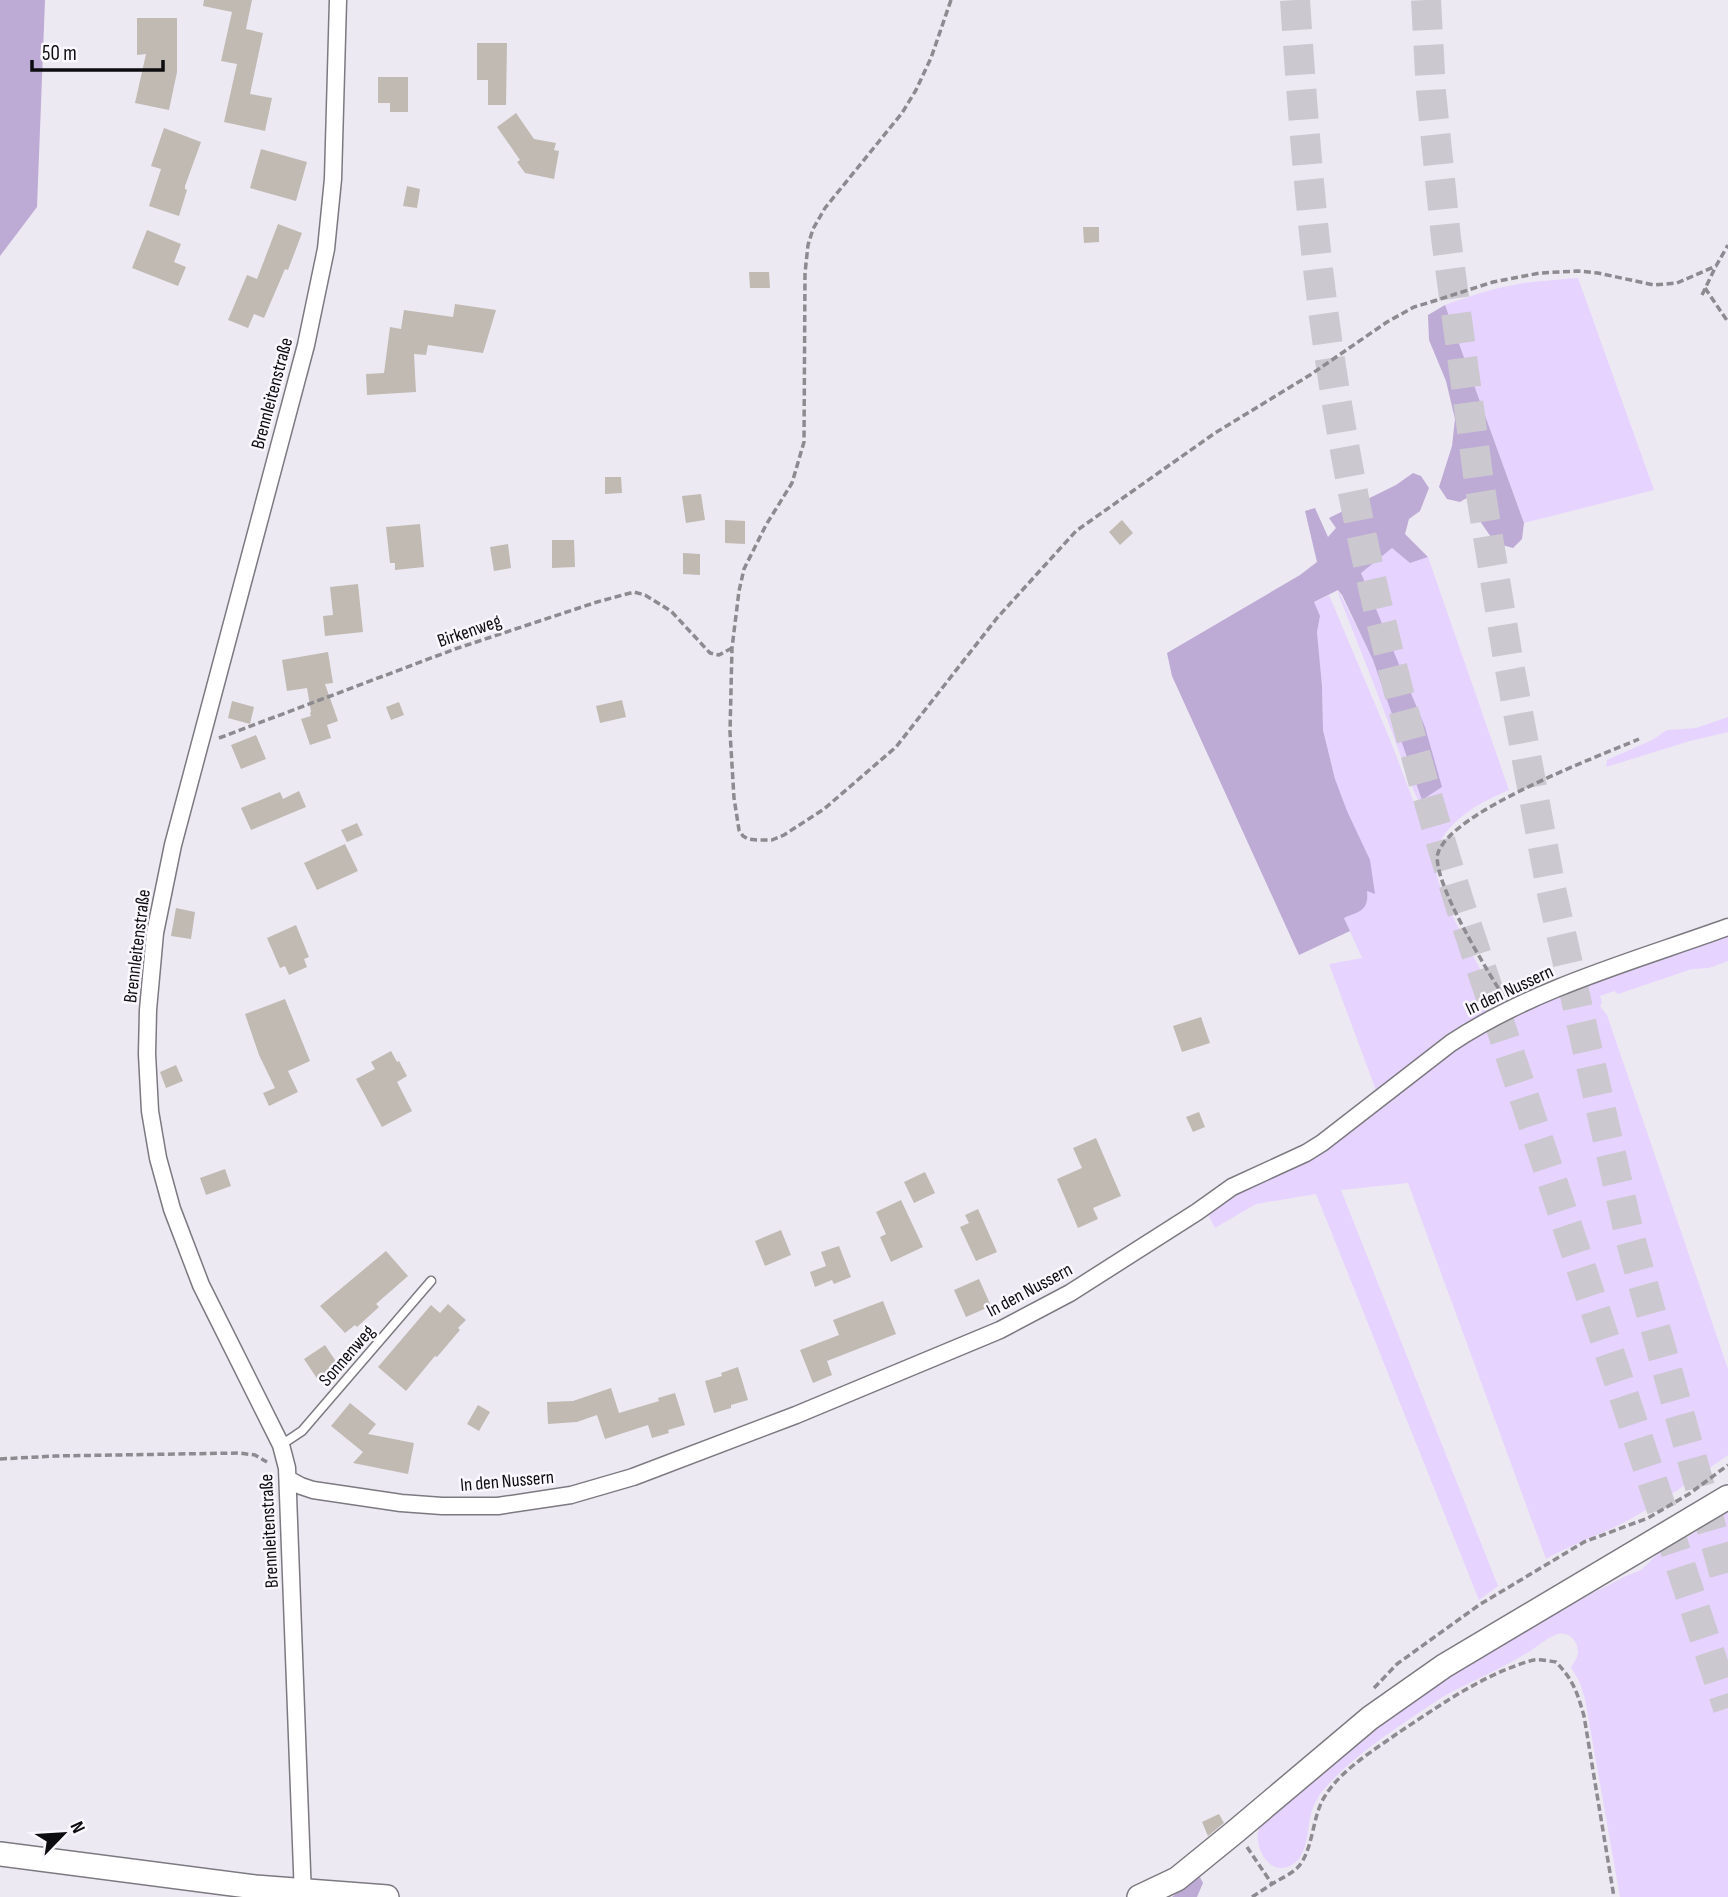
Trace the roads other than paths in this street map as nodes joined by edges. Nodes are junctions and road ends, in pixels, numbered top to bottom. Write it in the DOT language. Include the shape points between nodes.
graph roads {
  1 [pos="338,0"];
  2 [pos="1728,927"];
  3 [pos="431,1281"];
  4 [pos="281,1445"];
  5 [pos="288,1479"];
  6 [pos="1728,1497"];
  7 [pos="0,1854"];
  8 [pos="302,1894"];
  9 [pos="387,1897"];
  10 [pos="1139,1897"];
  1 -- 4 [label="street, Brennleitenstraße" via="333,192 326,249 306,345 173,845 155,933 147,1034 151,1118 175,1218 193,1268"];
  2 -- 5 [label="street, In den Nussern" via="1511,1008 1451,1043 1322,1143 1232,1187 1070,1293 1000,1330 796,1415 622,1480 524,1503 401,1503 313,1490"];
  3 -- 4 [label="lane, Sonnenweg" via="302,1431"];
  4 -- 5 [label="street, Brennleitenstraße"];
  5 -- 8 [label="street, Brennleitenstraße"];
  6 -- 10 [label="street" via="1444,1666 1370,1718 1177,1879"];
  7 -- 8 [label="street"];
  8 -- 9 [label="street"];
}
